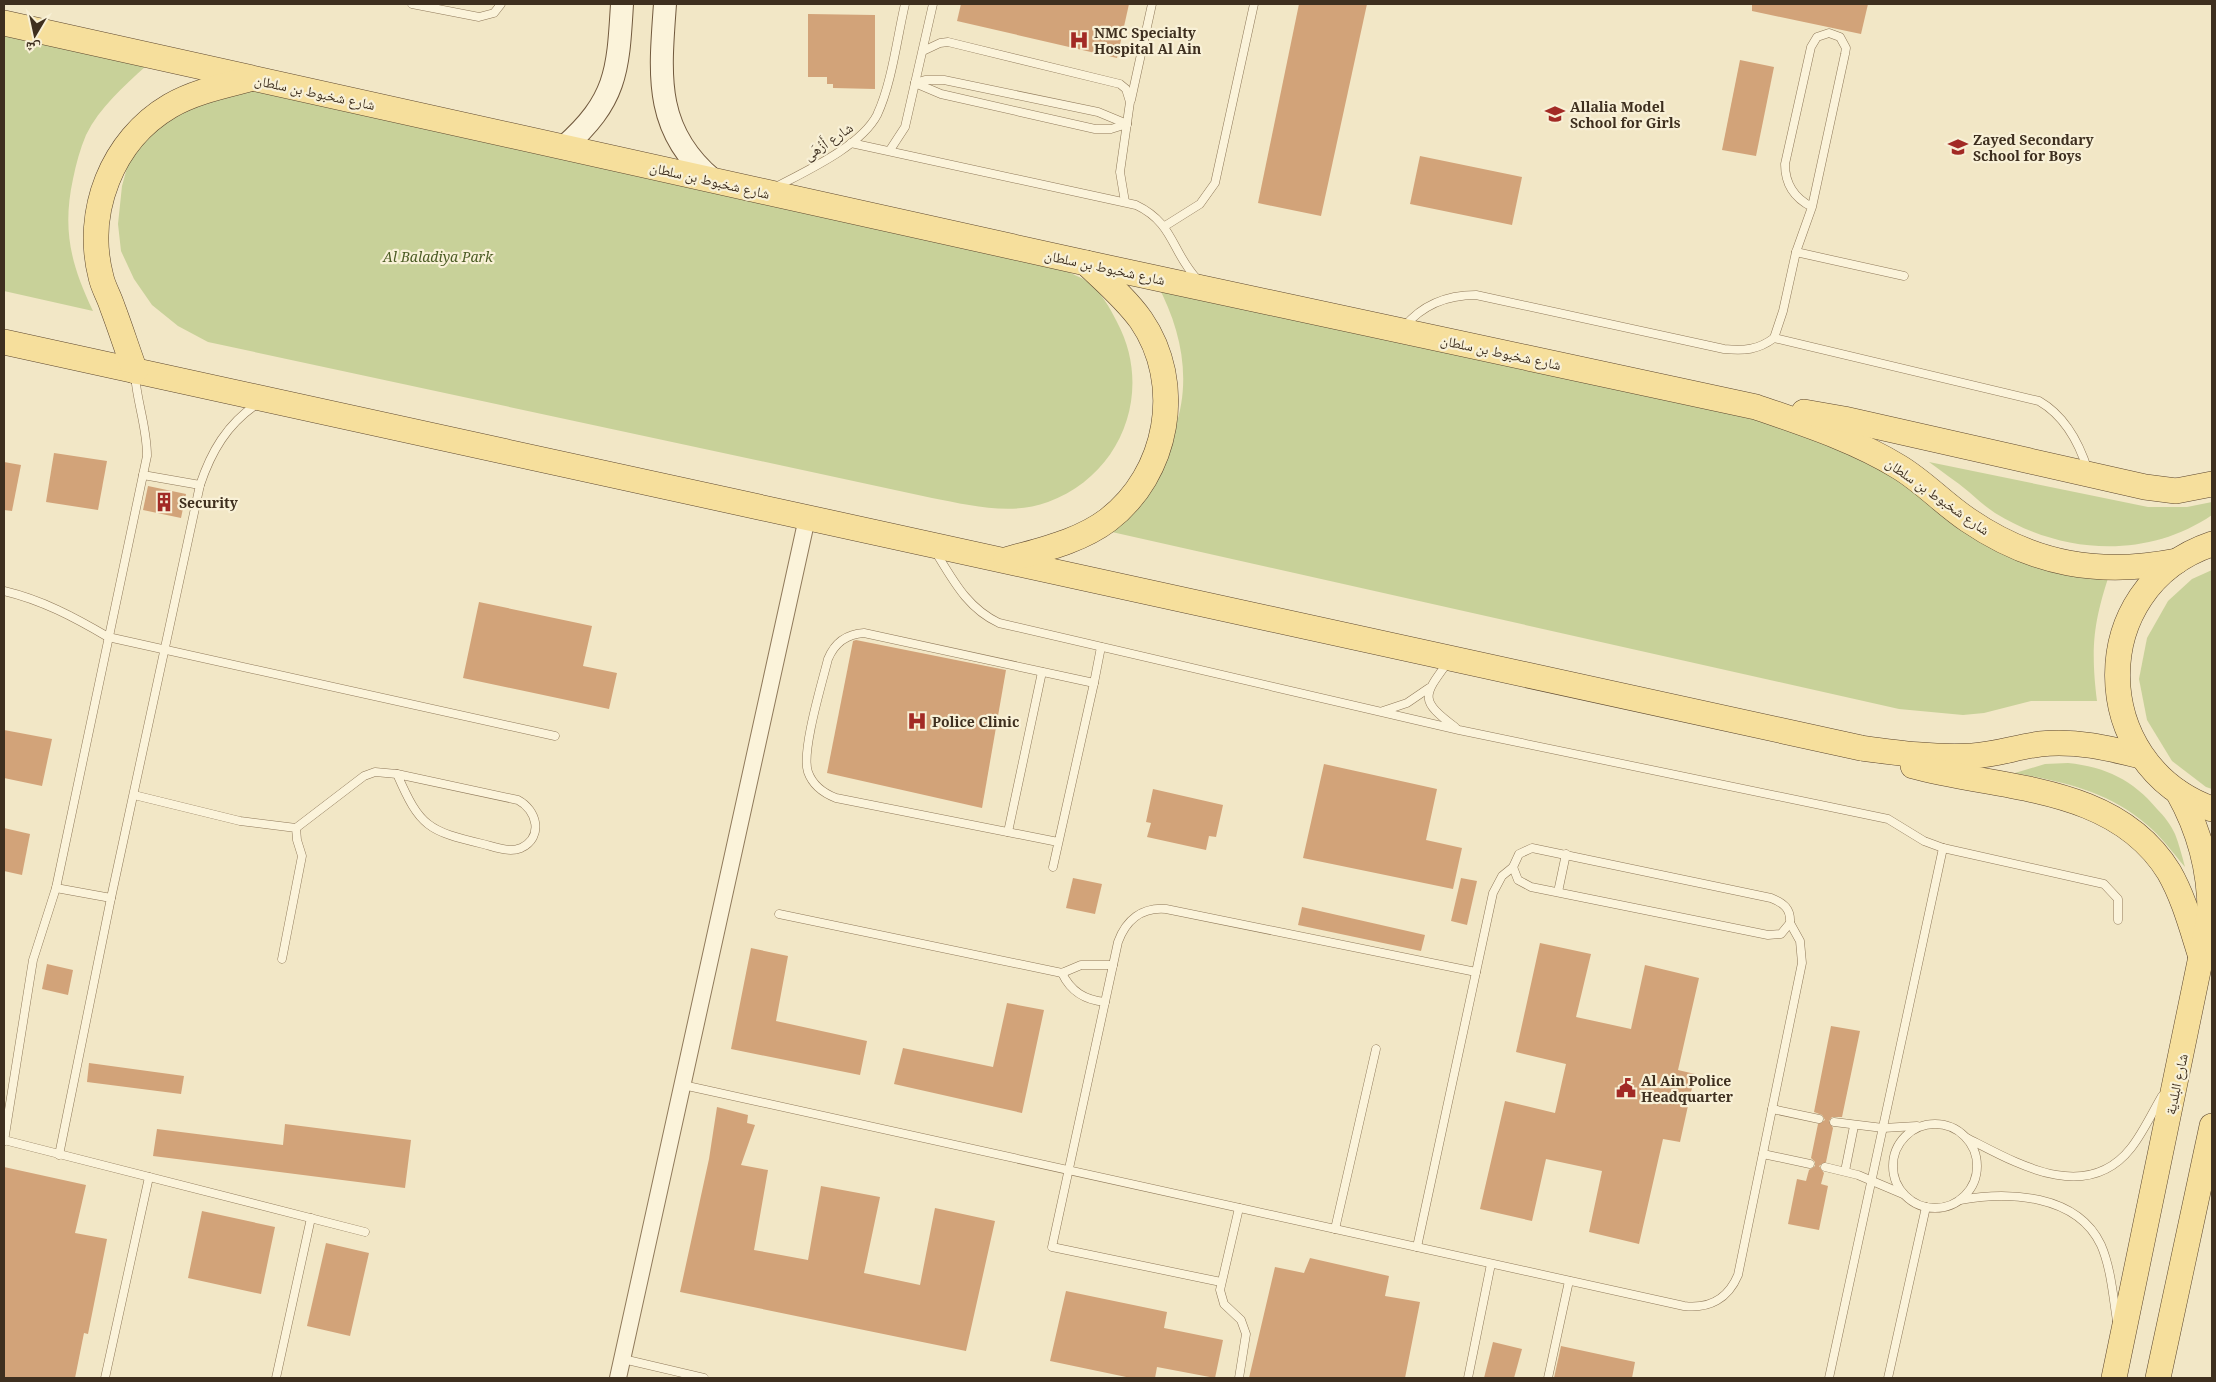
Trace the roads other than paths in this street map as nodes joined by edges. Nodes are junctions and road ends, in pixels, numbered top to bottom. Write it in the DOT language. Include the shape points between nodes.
graph roads {
  1 [pos="412,4"];
  2 [pos="501,4"];
  3 [pos="622,4"];
  4 [pos="665,4"];
  5 [pos="905,4"];
  6 [pos="934,4"];
  7 [pos="1152,4"];
  8 [pos="1254,4"];
  9 [pos="4,23"];
  10 [pos="923,51"];
  11 [pos="252,78"];
  12 [pos="915,83"];
  13 [pos="1130,102"];
  14 [pos="1127,124"];
  15 [pos="851,143"];
  16 [pos="564,147"];
  17 [pos="890,150"];
  18 [pos="713,180"];
  19 [pos="766,192"];
  20 [pos="1124,202"];
  21 [pos="1812,207"];
  22 [pos="1165,226"];
  23 [pos="1796,252"];
  24 [pos="1086,263"];
  25 [pos="1904,276"];
  26 [pos="1210,290"];
  27 [pos="1402,330"];
  28 [pos="1774,338"];
  29 [pos="4,342"];
  30 [pos="135,371"];
  31 [pos="263,400"];
  32 [pos="1756,407"];
  33 [pos="143,475"];
  34 [pos="2089,475"];
  35 [pos="2212,484"];
  36 [pos="200,485"];
  37 [pos="807,518"];
  38 [pos="2212,544"];
  39 [pos="932,545"];
  40 [pos="2178,560"];
  41 [pos="1004,561"];
  42 [pos="4,591"];
  43 [pos="108,637"];
  44 [pos="1101,647"];
  45 [pos="165,650"];
  46 [pos="1450,658"];
  47 [pos="1042,672"];
  48 [pos="1094,683"];
  49 [pos="1429,688"];
  50 [pos="1381,712"];
  51 [pos="1459,730"];
  52 [pos="554,736"];
  53 [pos="1861,748"];
  54 [pos="2142,756"];
  55 [pos="397,774"];
  56 [pos="2178,792"];
  57 [pos="134,795"];
  58 [pos="2212,809"];
  59 [pos="296,828"];
  60 [pos="1008,832"];
  61 [pos="1058,842"];
  62 [pos="1943,848"];
  63 [pos="1566,854"];
  64 [pos="1053,867"];
  65 [pos="1513,867"];
  66 [pos="56,888"];
  67 [pos="1558,892"];
  68 [pos="111,898"];
  69 [pos="779,914"];
  70 [pos="2118,920"];
  71 [pos="1790,923"];
  72 [pos="282,959"];
  73 [pos="2202,960"];
  74 [pos="1113,966"];
  75 [pos="1476,972"];
  76 [pos="1062,974"];
  77 [pos="1105,1002"];
  78 [pos="1376,1049"];
  79 [pos="2179,1066"];
  80 [pos="682,1085"];
  81 [pos="1772,1109"];
  82 [pos="1819,1119"];
  83 [pos="1834,1122"];
  84 [pos="1923,1125"];
  85 [pos="1854,1126"];
  86 [pos="2212,1126"];
  87 [pos="1883,1128"];
  88 [pos="1967,1138"];
  89 [pos="4,1140"];
  90 [pos="1763,1154"];
  91 [pos="59,1155"];
  92 [pos="1810,1164"];
  93 [pos="1825,1167"];
  94 [pos="1069,1170"];
  95 [pos="1845,1171"];
  96 [pos="149,1177"];
  97 [pos="1871,1180"];
  98 [pos="1907,1196"];
  99 [pos="1958,1201"];
  100 [pos="1926,1207"];
  101 [pos="1239,1208"];
  102 [pos="311,1218"];
  103 [pos="1335,1229"];
  104 [pos="365,1232"];
  105 [pos="1417,1247"];
  106 [pos="1492,1264"];
  107 [pos="1569,1281"];
  108 [pos="1221,1282"];
  109 [pos="2120,1346"];
  110 [pos="623,1359"];
  111 [pos="105,1378"];
  112 [pos="276,1378"];
  113 [pos="618,1378"];
  114 [pos="704,1378"];
  115 [pos="1239,1378"];
  116 [pos="1468,1378"];
  117 [pos="1548,1378"];
  118 [pos="1829,1378"];
  119 [pos="1888,1378"];
  120 [pos="2114,1378"];
  121 [pos="2158,1378"];
  1 -- 2 [label="lane" via="479,17 494,13"];
  3 -- 16 [label="main road" via="619,55 612,85 598,113"];
  4 -- 18 [label="main road" via="660,67 665,103 674,130 688,154"];
  5 -- 15 [label="lane, شارع أَزْهَى" via="877,115"];
  6 -- 10 [label="lane"];
  7 -- 13 [label="lane"];
  8 -- 22 [label="lane" via="1216,183 1200,204"];
  9 -- 11 [label="main road, شارع شخبوط بن سلطان"];
  10 -- 12 [label="lane"];
  10 -- 13 [label="lane" via="948,42 1112,81 1126,89"];
  11 -- 16 [label="main road, شارع شخبوط بن سلطان"];
  11 -- 30 [label="main road" via="188,96 152,118 124,149 104,187 97,223 96,252 101,279"];
  12 -- 14 [label="lane" via="944,80 1098,112"];
  12 -- 14 [label="lane" via="941,94 1095,129"];
  12 -- 17 [label="lane" via="905,127"];
  13 -- 14 [label="lane"];
  14 -- 20 [label="lane" via="1120,172"];
  15 -- 17 [label="lane"];
  15 -- 19 [label="lane, شارع أَزْهَى"];
  16 -- 18 [label="main road, شارع شخبوط بن سلطان"];
  17 -- 20 [label="lane"];
  18 -- 19 [label="main road, شارع شخبوط بن سلطان"];
  19 -- 24 [label="main road, شارع شخبوط بن سلطان"];
  20 -- 22 [label="lane" via="1147,210"];
  21 -- 21 [label="lane" via="1846,48 1840,38 1828,33 1817,37 1811,47 1785,164 1791,190"];
  21 -- 23 [label="lane"];
  22 -- 26 [label="lane" via="1182,261"];
  23 -- 25 [label="lane"];
  23 -- 28 [label="lane"];
  24 -- 26 [label="main road, شارع شخبوط بن سلطان"];
  24 -- 41 [label="main road" via="1142,321 1154,344 1163,369 1166,395 1162,441 1143,483 1107,520 1085,534"];
  26 -- 27 [label="main road, شارع شخبوط بن سلطان"];
  27 -- 28 [label="lane" via="1418,312 1440,300 1476,295 1724,349 1757,348"];
  27 -- 32 [label="main road, شارع شخبوط بن سلطان"];
  28 -- 34 [label="lane" via="2029,398 2048,406 2063,421 2079,447"];
  29 -- 30 [label="main road"];
  30 -- 31 [label="main road"];
  30 -- 33 [label="lane" via="136,393 147,438"];
  31 -- 36 [label="lane" via="239,418 224,436"];
  31 -- 37 [label="main road"];
  32 -- 34 [label="main road" via="1844,419"];
  32 -- 40 [label="main road, شارع شخبوط بن سلطان" via="1842,438 1880,456 1902,468 1968,520 2039,557 2108,568"];
  33 -- 36 [label="lane"];
  33 -- 43 [label="lane"];
  34 -- 35 [label="main road" via="2160,490 2191,489"];
  36 -- 45 [label="lane"];
  37 -- 39 [label="main road"];
  37 -- 80 [label="street"];
  38 -- 40 [label="main road"];
  39 -- 41 [label="main road"];
  39 -- 44 [label="lane" via="967,600 987,617 1011,626"];
  40 -- 54 [label="main road" via="2158,576 2130,616 2117,663 2120,704 2129,735"];
  41 -- 46 [label="main road"];
  42 -- 43 [label="lane" via="62,610"];
  43 -- 45 [label="lane"];
  43 -- 66 [label="lane"];
  44 -- 48 [label="lane"];
  44 -- 50 [label="lane"];
  45 -- 52 [label="lane"];
  45 -- 57 [label="lane"];
  46 -- 49 [label="lane"];
  46 -- 53 [label="main road"];
  47 -- 48 [label="lane"];
  47 -- 60 [label="lane"];
  47 -- 60 [label="lane" via="864,633 849,636 836,645 828,658 807,754 806,763 813,781 819,789 836,798"];
  48 -- 61 [label="lane"];
  49 -- 50 [label="lane" via="1406,703"];
  49 -- 51 [label="lane" via="1433,709"];
  50 -- 51 [label="lane"];
  51 -- 62 [label="lane" via="1877,816 1898,823 1924,841"];
  53 -- 54 [label="main road" via="1949,757 1997,754 2061,742"];
  53 -- 73 [label="main road" via="1939,773 2063,797 2112,816 2152,850 2168,871 2180,894"];
  54 -- 56 [label="main road" via="2158,776"];
  55 -- 55 [label="lane" via="518,800 533,814 536,828 533,836 528,843 512,850 441,834 423,820"];
  55 -- 59 [label="lane" via="375,772 364,776"];
  56 -- 58 [label="main road"];
  56 -- 73 [label="main road, شارع البلدية" via="2196,828 2207,866 2210,914"];
  57 -- 59 [label="lane" via="240,821"];
  57 -- 68 [label="lane"];
  59 -- 72 [label="lane" via="302,856"];
  60 -- 61 [label="lane"];
  61 -- 64 [label="lane"];
  62 -- 70 [label="lane" via="2104,884 2118,899"];
  62 -- 87 [label="lane"];
  63 -- 65 [label="lane" via="1532,848 1514,860"];
  63 -- 67 [label="lane"];
  63 -- 71 [label="lane" via="1771,898 1785,904"];
  65 -- 67 [label="lane" via="1514,874 1523,885"];
  65 -- 75 [label="lane" via="1502,876 1493,893"];
  66 -- 68 [label="lane"];
  66 -- 89 [label="lane" via="33,960"];
  67 -- 71 [label="lane" via="1768,935 1781,934"];
  68 -- 91 [label="lane"];
  69 -- 76 [label="lane"];
  71 -- 81 [label="lane" via="1800,942 1802,963"];
  73 -- 79 [label="main road, شارع البلدية"];
  74 -- 75 [label="lane" via="1118,942 1128,924 1144,911 1155,908"];
  74 -- 76 [label="lane" via="1081,965"];
  74 -- 77 [label="lane"];
  75 -- 105 [label="lane"];
  76 -- 77 [label="lane" via="1079,994"];
  77 -- 94 [label="lane"];
  78 -- 103 [label="lane"];
  79 -- 88 [label="lane" via="2131,1148 2113,1165 2090,1175 2064,1177 2038,1171"];
  79 -- 109 [label="main road, شارع البلدية"];
  80 -- 94 [label="lane"];
  80 -- 110 [label="street"];
  81 -- 82 [label="lane"];
  81 -- 90 [label="lane"];
  83 -- 85 [label="lane"];
  84 -- 87 [label="lane"];
  84 -- 88 [label="lane" via="1947,1125"];
  84 -- 98 [label="lane" via="1903,1139 1895,1156 1894,1175"];
  85 -- 87 [label="lane"];
  85 -- 95 [label="lane"];
  86 -- 121 [label="main road"];
  87 -- 97 [label="lane"];
  88 -- 99 [label="lane" via="1976,1154 1977,1172 1968,1193"];
  89 -- 91 [label="lane"];
  90 -- 92 [label="lane"];
  90 -- 107 [label="lane" via="1738,1275 1723,1298 1704,1306 1684,1306"];
  91 -- 96 [label="lane"];
  93 -- 95 [label="lane"];
  94 -- 101 [label="lane"];
  94 -- 108 [label="lane" via="1052,1247"];
  95 -- 97 [label="lane"];
  96 -- 102 [label="lane"];
  96 -- 111 [label="lane"];
  97 -- 98 [label="lane"];
  97 -- 118 [label="lane"];
  98 -- 100 [label="lane"];
  99 -- 100 [label="lane" via="1938,1208"];
  99 -- 109 [label="lane" via="1994,1195 2029,1198 2060,1207 2084,1222 2105,1255"];
  100 -- 119 [label="lane"];
  101 -- 103 [label="lane"];
  101 -- 108 [label="lane"];
  102 -- 104 [label="lane"];
  102 -- 112 [label="lane"];
  103 -- 105 [label="lane"];
  105 -- 106 [label="lane"];
  106 -- 107 [label="lane"];
  106 -- 116 [label="lane"];
  107 -- 117 [label="lane"];
  108 -- 115 [label="lane" via="1224,1304 1240,1320 1246,1334"];
  109 -- 120 [label="main road, شارع البلدية"];
  110 -- 113 [label="street"];
  110 -- 114 [label="lane"];
}
